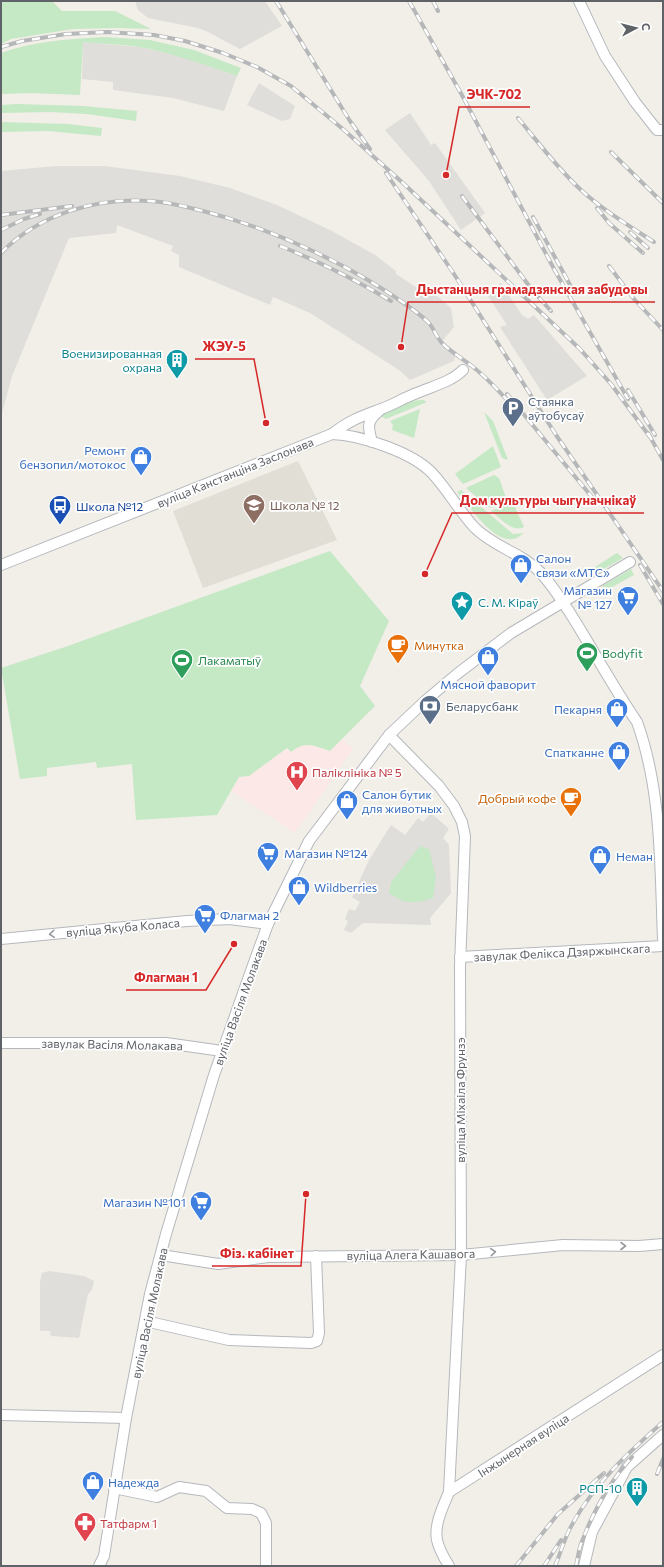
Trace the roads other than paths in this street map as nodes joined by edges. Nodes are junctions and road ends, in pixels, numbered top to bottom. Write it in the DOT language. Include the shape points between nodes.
graph roads {
  1 [pos="579,1"];
  2 [pos="663,130"];
  3 [pos="463,370"];
  4 [pos="382,409"];
  5 [pos="332,434"];
  6 [pos="372,442"];
  7 [pos="630,562"];
  8 [pos="1,565"];
  9 [pos="563,601"];
  10 [pos="389,735"];
  11 [pos="268,924"];
  12 [pos="1,939"];
  13 [pos="663,939"];
  14 [pos="663,946"];
  15 [pos="460,957"];
  16 [pos="1,1043"];
  17 [pos="222,1051"];
  18 [pos="663,1244"];
  19 [pos="161,1255"];
  20 [pos="461,1255"];
  21 [pos="316,1256"];
  22 [pos="146,1321"];
  23 [pos="663,1355"];
  24 [pos="1,1415"];
  25 [pos="126,1418"];
  26 [pos="663,1435"];
  27 [pos="114,1488"];
  28 [pos="449,1492"];
  29 [pos="103,1561"];
  30 [pos="99,1566"];
  31 [pos="266,1566"];
  32 [pos="448,1566"];
  33 [pos="584,1566"];
  1 -- 2 [label="street" via="605,56 635,102 657,130"];
  3 -- 4 [label="street, вуліца Канстанціна Заслонава" via="457,376"];
  4 -- 5 [label="street, вуліца Канстанціна Заслонава" via="348,422"];
  4 -- 6 [label="street" via="370,421 368,432"];
  5 -- 6 [label="street" via="346,434"];
  5 -- 8 [label="street, вуліца Канстанціна Заслонава"];
  6 -- 9 [label="street" via="422,464 484,536 536,568"];
  7 -- 9 [label="street, вуліца Васіля Молакава"];
  9 -- 10 [label="street, вуліца Васіля Молакава" via="507,637 457,674"];
  9 -- 13 [label="street" via="638,722 655,790"];
  10 -- 11 [label="street, вуліца Васіля Молакава" via="309,842"];
  10 -- 15 [label="street, вуліца Міхаіла Фрунзэ" via="439,786 462,822 465,859"];
  11 -- 12 [label="street, вуліца Якуба Коласа, one-way" via="230,919 187,921"];
  11 -- 17 [label="street, вуліца Васіля Молакава"];
  14 -- 15 [label="street, завулак Фелікса Дзяржынскага"];
  15 -- 20 [label="street, вуліца Міхаіла Фрунзэ"];
  16 -- 17 [label="street, завулак Васіля Молакава" via="166,1044"];
  17 -- 19 [label="street, вуліца Васіля Молакава"];
  20 -- 18 [label="street, вуліца Алега Кашавога, one-way" via="563,1246"];
  19 -- 21 [label="street, вуліца Алега Кашавога" via="218,1264 268,1256"];
  19 -- 22 [label="street, вуліца Васіля Молакава" via="150,1294"];
  20 -- 21 [label="street, вуліца Алега Кашавога"];
  20 -- 28 [label="street, вуліца Міхаіла Фрунзэ"];
  21 -- 22 [label="street" via="319,1333 317,1341 311,1343 229,1340"];
  22 -- 25 [label="street, вуліца Васіля Молакава"];
  23 -- 28 [label="street, Інжынерная вуліца"];
  24 -- 25 [label="street"];
  25 -- 27 [label="street, вуліца Васіля Молакава"];
  26 -- 33 [label="street" via="627,1467 592,1532"];
  27 -- 29 [label="street, вуліца Васіля Молакава"];
  27 -- 31 [label="street" via="157,1497 179,1487 206,1491 227,1508 252,1509 261,1513 266,1522"];
  28 -- 32 [label="street" via="436,1532 439,1547"];
  29 -- 30 [label="street, вуліца Васіля Молакава"];
}
